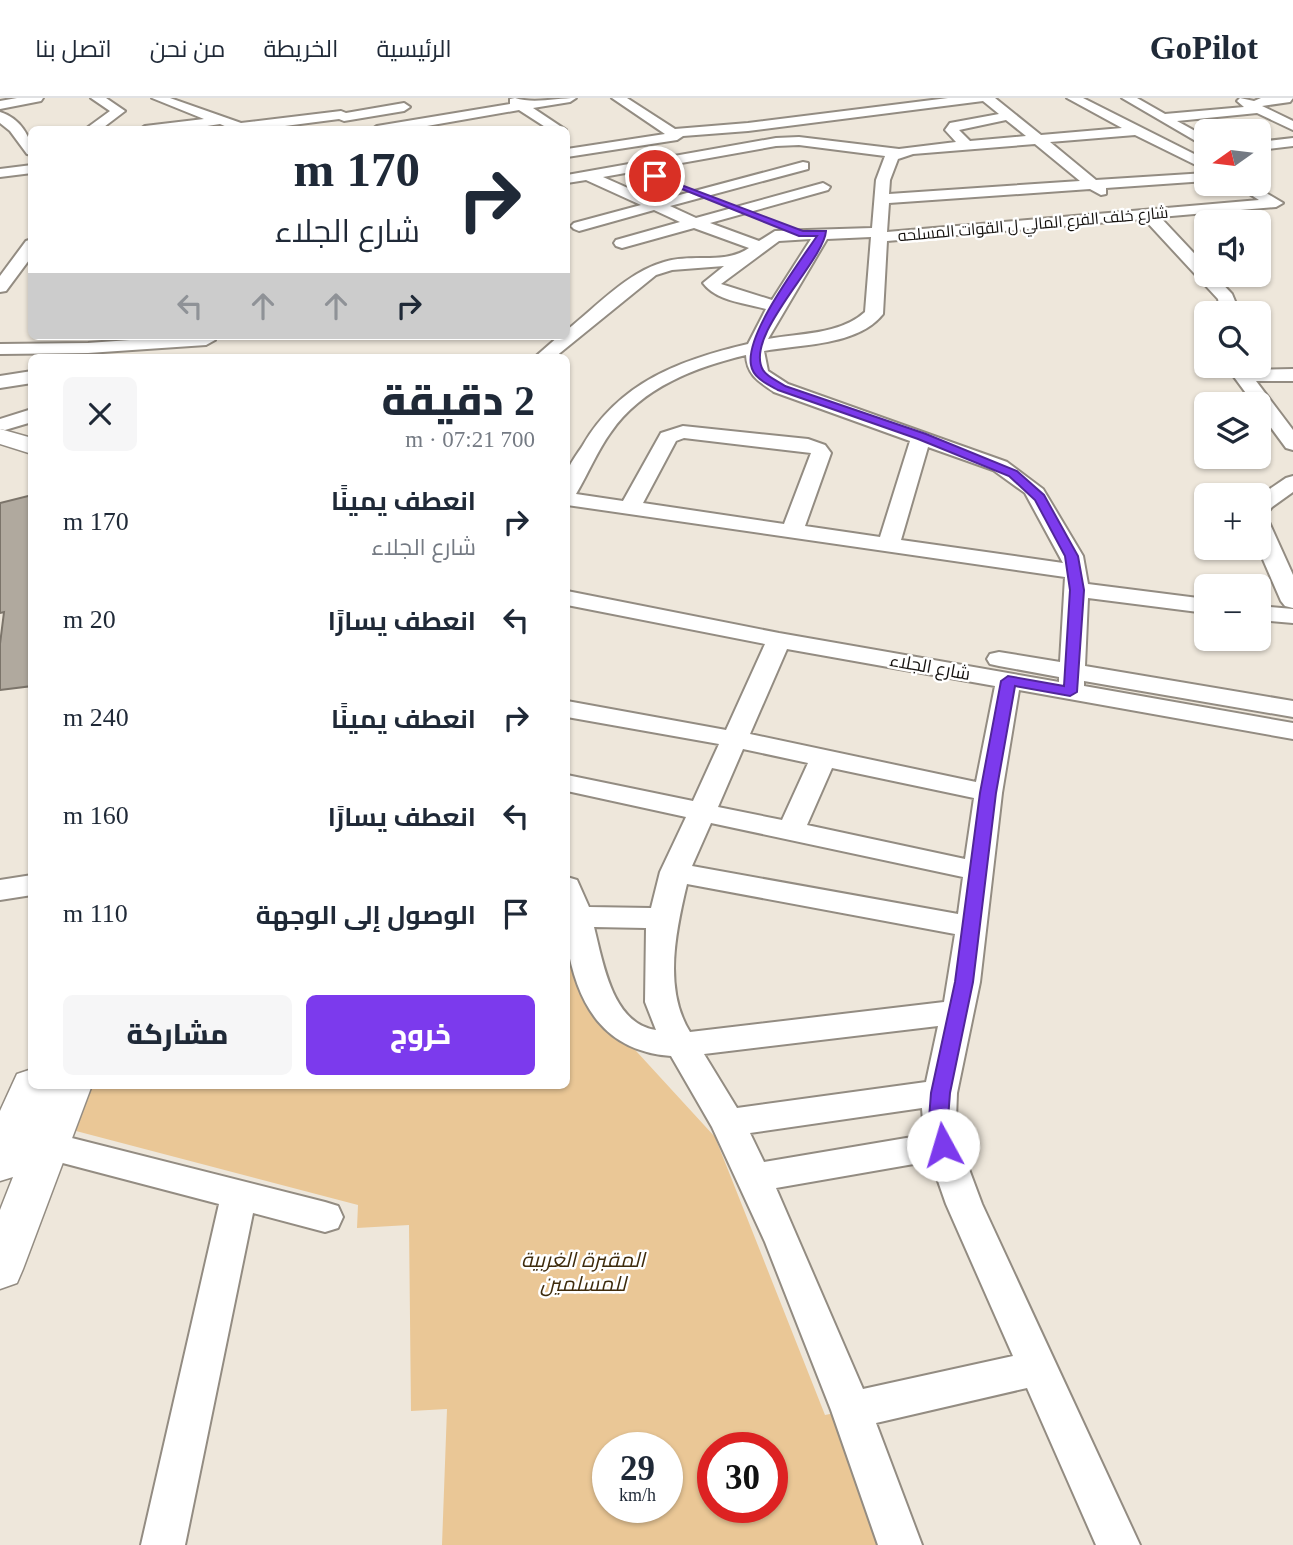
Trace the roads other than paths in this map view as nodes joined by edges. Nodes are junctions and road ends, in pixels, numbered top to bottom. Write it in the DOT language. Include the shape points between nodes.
graph roads {
  1 [pos="37,98"];
  2 [pos="97,98"];
  3 [pos="158,98"];
  4 [pos="202,98"];
  5 [pos="371,98"];
  6 [pos="506,98"];
  7 [pos="570,98"];
  8 [pos="618,98"];
  9 [pos="979,98"];
  10 [pos="987,98"];
  11 [pos="1073,98"];
  12 [pos="1290,98"];
  13 [pos="1130,99"];
  14 [pos="936,100"];
  15 [pos="1250,101"];
  16 [pos="175,104"];
  17 [pos="1150,104"];
  18 [pos="0,105"];
  19 [pos="319,105"];
  20 [pos="418,105"];
  21 [pos="521,106"];
  22 [pos="390,109"];
  23 [pos="0,116"];
  24 [pos="342,116"];
  25 [pos="1009,116"];
  26 [pos="1163,118"];
  27 [pos="1293,118"];
  28 [pos="223,120"];
  29 [pos="657,122"];
  30 [pos="771,124"];
  31 [pos="1272,124"];
  32 [pos="96,126"];
  33 [pos="176,126"];
  34 [pos="240,126"];
  35 [pos="261,126"];
  36 [pos="363,126"];
  37 [pos="401,126"];
  38 [pos="553,126"];
  39 [pos="632,126"];
  40 [pos="1293,126"];
  41 [pos="1180,128"];
  42 [pos="1135,131"];
  43 [pos="676,133"];
  44 [pos="1194,136"];
  45 [pos="27,137"];
  46 [pos="1037,139"];
  47 [pos="0,140"];
  48 [pos="647,141"];
  49 [pos="787,141"];
  50 [pos="1293,142"];
  51 [pos="966,145"];
  52 [pos="1271,145"];
  53 [pos="1172,150"];
  54 [pos="1194,150"];
  55 [pos="897,153"];
  56 [pos="570,154"];
  57 [pos="570,156"];
  58 [pos="680,158"];
  59 [pos="1194,160"];
  60 [pos="803,166"];
  61 [pos="633,167"];
  62 [pos="706,169"];
  63 [pos="28,170"];
  64 [pos="0,173"];
  65 [pos="592,174"];
  66 [pos="570,178"];
  67 [pos="1194,178"];
  68 [pos="671,182"];
  69 [pos="738,183"];
  70 [pos="1093,185"];
  71 [pos="823,187"];
  72 [pos="698,193"];
  73 [pos="631,196"];
  74 [pos="1266,196"];
  75 [pos="779,199"];
  76 [pos="881,199"];
  77 [pos="606,202"];
  78 [pos="652,205"];
  79 [pos="740,210"];
  80 [pos="1150,215"];
  81 [pos="1131,216"];
  82 [pos="693,222"];
  83 [pos="573,224"];
  84 [pos="823,233"];
  85 [pos="802,234"];
  86 [pos="879,234"];
  87 [pos="612,239"];
  88 [pos="759,246"];
  89 [pos="28,249"];
  90 [pos="741,260"];
  91 [pos="678,264"];
  92 [pos="0,287"];
  93 [pos="1226,301"];
  94 [pos="776,307"];
  95 [pos="570,336"];
  96 [pos="192,340"];
  97 [pos="206,340"];
  98 [pos="565,340"];
  99 [pos="755,347"];
  100 [pos="0,349"];
  101 [pos="73,353"];
  102 [pos="180,354"];
  103 [pos="548,354"];
  104 [pos="1271,374"];
  105 [pos="1293,376"];
  106 [pos="28,378"];
  107 [pos="1244,378"];
  108 [pos="0,382"];
  109 [pos="28,417"];
  110 [pos="2,427"];
  111 [pos="922,436"];
  112 [pos="28,442"];
  113 [pos="1293,444"];
  114 [pos="1293,482"];
  115 [pos="570,486"];
  116 [pos="1271,498"];
  117 [pos="570,499"];
  118 [pos="630,508"];
  119 [pos="792,531"];
  120 [pos="889,545"];
  121 [pos="1271,551"];
  122 [pos="1076,581"];
  123 [pos="570,583"];
  124 [pos="570,599"];
  125 [pos="1293,601"];
  126 [pos="1194,604"];
  127 [pos="1271,614"];
  128 [pos="1293,616"];
  129 [pos="779,640"];
  130 [pos="1008,681"];
  131 [pos="1071,682"];
  132 [pos="1293,709"];
  133 [pos="570,710"];
  134 [pos="1293,731"];
  135 [pos="734,739"];
  136 [pos="823,758"];
  137 [pos="570,784"];
  138 [pos="988,793"];
  139 [pos="701,811"];
  140 [pos="791,831"];
  141 [pos="978,871"];
  142 [pos="675,872"];
  143 [pos="28,886"];
  144 [pos="0,890"];
  145 [pos="570,895"];
  146 [pos="578,917"];
  147 [pos="663,918"];
  148 [pos="972,928"];
  149 [pos="959,1012"];
  150 [pos="682,1045"];
  151 [pos="30,1089"];
  152 [pos="69,1089"];
  153 [pos="940,1093"];
  154 [pos="728,1123"];
  155 [pos="943,1145"];
  156 [pos="48,1146"];
  157 [pos="0,1164"];
  158 [pos="754,1178"];
  159 [pos="239,1194"];
  160 [pos="325,1217"];
  161 [pos="0,1269"];
  162 [pos="1038,1368"];
  163 [pos="852,1410"];
  164 [pos="163,1545"];
  165 [pos="900,1545"];
  166 [pos="1118,1545"];
  1 -- 18 [label="street"];
  2 -- 32 [label="street" via="119,109"];
  3 -- 16 [label="street"];
  4 -- 16 [label="street"];
  5 -- 22 [label="street"];
  6 -- 21 [label="street"];
  7 -- 21 [label="street"];
  8 -- 29 [label="street"];
  9 -- 14 [label="street"];
  10 -- 25 [label="street"];
  11 -- 42 [label="street"];
  12 -- 15 [label="street"];
  13 -- 17 [label="street"];
  14 -- 30 [label="street"];
  15 -- 17 [label="street"];
  15 -- 26 [label="street"];
  15 -- 27 [label="street"];
  15 -- 31 [label="street"];
  16 -- 28 [label="street"];
  17 -- 26 [label="street"];
  19 -- 24 [label="street"];
  20 -- 22 [label="street"];
  21 -- 37 [label="street"];
  21 -- 38 [label="street"];
  22 -- 24 [label="street"];
  23 -- 45 [label="street"];
  24 -- 35 [label="street"];
  24 -- 36 [label="street"];
  25 -- 46 [label="street"];
  25 -- 51 [label="street" via="955,126 952,130"];
  26 -- 41 [label="street"];
  28 -- 33 [label="street"];
  28 -- 34 [label="street"];
  29 -- 39 [label="street"];
  29 -- 43 [label="street"];
  30 -- 43 [label="street"];
  30 -- 49 [label="street"];
  31 -- 40 [label="street"];
  31 -- 41 [label="street"];
  41 -- 44 [label="street"];
  42 -- 46 [label="street"];
  42 -- 53 [label="street"];
  43 -- 48 [label="street"];
  45 -- 47 [label="street"];
  46 -- 51 [label="street"];
  46 -- 70 [label="street"];
  48 -- 56 [label="street"];
  48 -- 58 [label="street"];
  49 -- 55 [label="street"];
  49 -- 58 [label="street"];
  50 -- 52 [label="street"];
  51 -- 55 [label="street"];
  53 -- 54 [label="street"];
  53 -- 59 [label="street"];
  55 -- 76 [label="street" via="890,158"];
  57 -- 65 [label="street"];
  58 -- 61 [label="street"];
  58 -- 62 [label="street"];
  60 -- 69 [label="street"];
  61 -- 65 [label="street"];
  61 -- 68 [label="street"];
  63 -- 64 [label="street"];
  65 -- 66 [label="street"];
  65 -- 73 [label="street"];
  67 -- 70 [label="street"];
  68 -- 69 [label="street" via="718,174"];
  68 -- 72 [label="street"];
  68 -- 73 [label="street"];
  69 -- 72 [label="street"];
  69 -- 75 [label="street"];
  70 -- 76 [label="street"];
  70 -- 81 [label="street"];
  71 -- 75 [label="street"];
  72 -- 78 [label="street"];
  72 -- 79 [label="street"];
  73 -- 77 [label="street"];
  73 -- 78 [label="street"];
  74 -- 80 [label="street, شارع خلف الفرع المالي ل القوات المسلحه" via="1276,201 1272,205"];
  75 -- 79 [label="street"];
  76 -- 86 [label="street"];
  78 -- 82 [label="street"];
  78 -- 83 [label="street"];
  79 -- 82 [label="street"];
  79 -- 85 [label="street"];
  80 -- 81 [label="street, شارع خلف الفرع المالي ل القوات المسلحه"];
  80 -- 93 [label="street"];
  81 -- 86 [label="street, شارع خلف الفرع المالي ل القوات المسلحه"];
  82 -- 87 [label="street"];
  82 -- 88 [label="street"];
  83 -- 87 [label="street"];
  84 -- 85 [label="street, شارع خلف الفرع المالي ل القوات المسلحه"];
  84 -- 86 [label="street, شارع خلف الفرع المالي ل القوات المسلحه"];
  84 -- 94 [label="street"];
  85 -- 88 [label="street, شارع خلف الفرع المالي ل القوات المسلحه" via="775,236"];
  86 -- 99 [label="street" via="874,314 869,320 836,333"];
  87 -- 91 [label="street"];
  88 -- 90 [label="street, شارع خلف الفرع المالي ل القوات المسلحه"];
  89 -- 92 [label="street"];
  90 -- 91 [label="street"];
  90 -- 94 [label="street, شارع خلف الفرع المالي ل القوات المسلحه" via="711,285"];
  91 -- 95 [label="street" via="650,272"];
  94 -- 99 [label="street"];
  96 -- 101 [label="street"];
  97 -- 102 [label="street"];
  98 -- 103 [label="street"];
  99 -- 111 [label="street" via="756,367 770,382"];
  99 -- 115 [label="street" via="709,358 635,396 607,423"];
  100 -- 101 [label="street"];
  104 -- 105 [label="street"];
  106 -- 108 [label="street"];
  107 -- 113 [label="street"];
  109 -- 110 [label="street"];
  110 -- 112 [label="main road"];
  111 -- 120 [label="street"];
  111 -- 122 [label="street" via="1024,481 1040,498 1072,556"];
  114 -- 116 [label="street"];
  117 -- 118 [label="street"];
  118 -- 119 [label="street"];
  118 -- 119 [label="street" via="674,433 808,445 821,453"];
  119 -- 120 [label="street"];
  120 -- 122 [label="street"];
  121 -- 125 [label="street"];
  122 -- 126 [label="street"];
  122 -- 131 [label="street"];
  123 -- 131 [label="street, شارع الجلاء"];
  124 -- 129 [label="street, شارع الجلاء"];
  127 -- 128 [label="street"];
  129 -- 130 [label="street, شارع الجلاء"];
  129 -- 135 [label="street"];
  130 -- 131 [label="street, شارع الجلاء"];
  130 -- 138 [label="street"];
  131 -- 132 [label="street, شارع الجلاء"];
  131 -- 134 [label="street, شارع الجلاء"];
  133 -- 135 [label="street"];
  135 -- 136 [label="street"];
  135 -- 139 [label="street"];
  136 -- 138 [label="street"];
  136 -- 140 [label="street"];
  137 -- 139 [label="street"];
  138 -- 141 [label="street"];
  139 -- 140 [label="street"];
  139 -- 142 [label="street"];
  140 -- 141 [label="street"];
  141 -- 148 [label="street"];
  142 -- 147 [label="street"];
  142 -- 148 [label="street"];
  143 -- 144 [label="street"];
  145 -- 146 [label="street"];
  146 -- 147 [label="street"];
  146 -- 150 [label="street" via="597,991 610,1013 634,1036"];
  147 -- 150 [label="street" via="661,1002"];
  148 -- 149 [label="street"];
  149 -- 150 [label="street"];
  149 -- 153 [label="street"];
  150 -- 154 [label="street"];
  151 -- 157 [label="main road"];
  152 -- 156 [label="main road"];
  153 -- 154 [label="street"];
  153 -- 155 [label="street"];
  154 -- 158 [label="street"];
  155 -- 158 [label="street"];
  155 -- 162 [label="street" via="964,1204"];
  156 -- 159 [label="street"];
  156 -- 161 [label="main road"];
  158 -- 163 [label="street"];
  159 -- 160 [label="street"];
  159 -- 164 [label="street"];
  162 -- 163 [label="street"];
  162 -- 166 [label="street"];
  163 -- 165 [label="street"];
}
